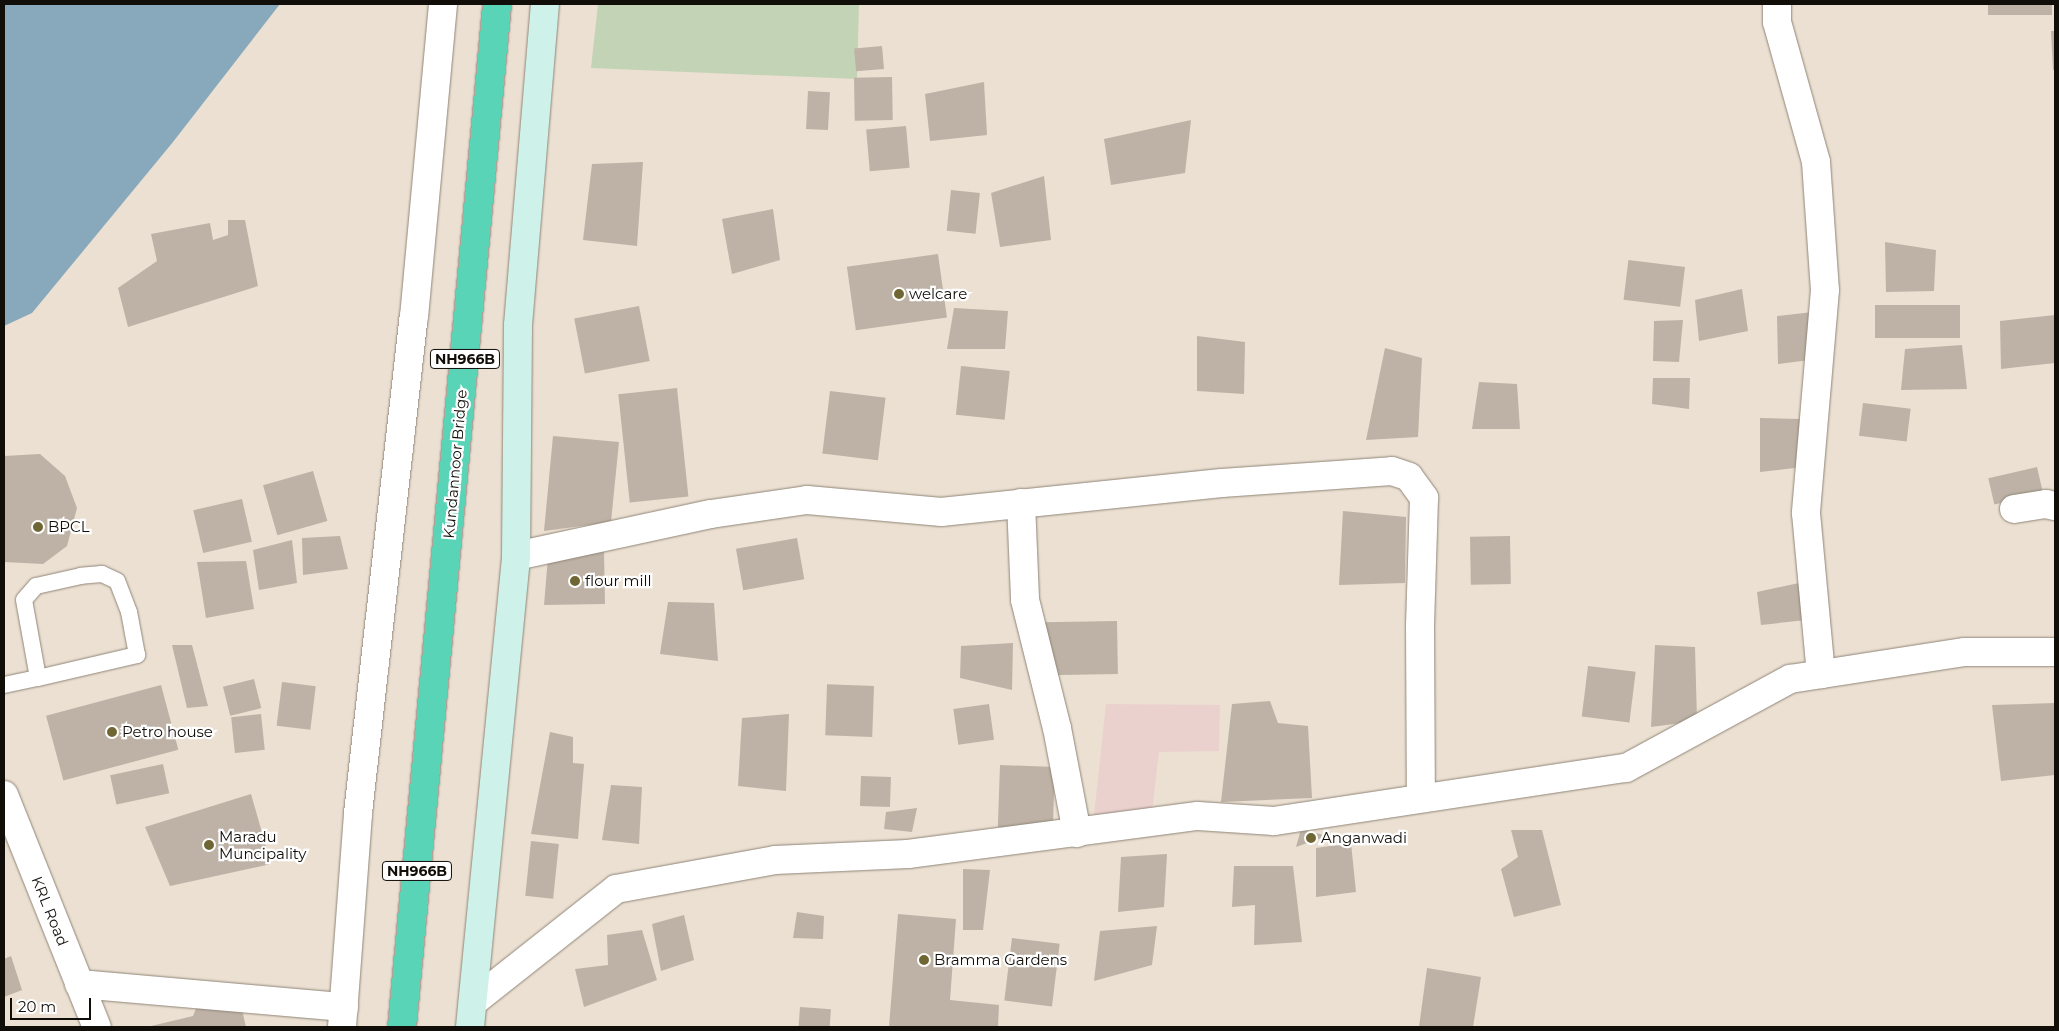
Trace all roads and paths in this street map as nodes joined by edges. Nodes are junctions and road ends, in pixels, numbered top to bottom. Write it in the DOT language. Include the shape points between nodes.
graph roads {
  1 [pos="444,4"];
  2 [pos="497,4"];
  3 [pos="545,4"];
  4 [pos="1777,4"];
  5 [pos="1021,503"];
  6 [pos="2055,506"];
  7 [pos="2014,509"];
  8 [pos="516,556"];
  9 [pos="2055,652"];
  10 [pos="1820,674"];
  11 [pos="38,678"];
  12 [pos="4,685"];
  13 [pos="4,795"];
  14 [pos="1421,798"];
  15 [pos="1077,833"];
  16 [pos="80,984"];
  17 [pos="471,1015"];
  18 [pos="343,1017"];
  19 [pos="97,1027"];
  20 [pos="402,1027"];
  1 -- 18 [label="street" via="414,317 358,813"];
  2 -- 20 [label="highway, Kundannoor Bridge / NH966B"];
  3 -- 8 [label="street" via="518,326"];
  4 -- 10 [label="street" via="1777,22 1816,162 1825,290 1806,513"];
  5 -- 8 [label="street" via="941,512 807,500 711,514"];
  5 -- 14 [label="street" via="1382,471 1409,477 1424,498 1420,627"];
  5 -- 15 [label="street" via="1025,600 1057,728"];
  6 -- 7 [label="street" via="2046,504"];
  8 -- 17 [label="street"];
  9 -- 10 [label="street" via="1965,652"];
  10 -- 14 [label="street" via="1790,679 1626,768"];
  11 -- 11 [label="lane" via="137,655 129,612 117,581 102,574 82,576 36,586 24,600"];
  11 -- 12 [label="lane"];
  13 -- 16 [label="street, KRL Road"];
  14 -- 15 [label="street" via="1274,821 1198,816"];
  15 -- 17 [label="street" via="908,854 775,860 616,889"];
  16 -- 18 [label="street"];
  16 -- 19 [label="street, KRL Road"];
}
